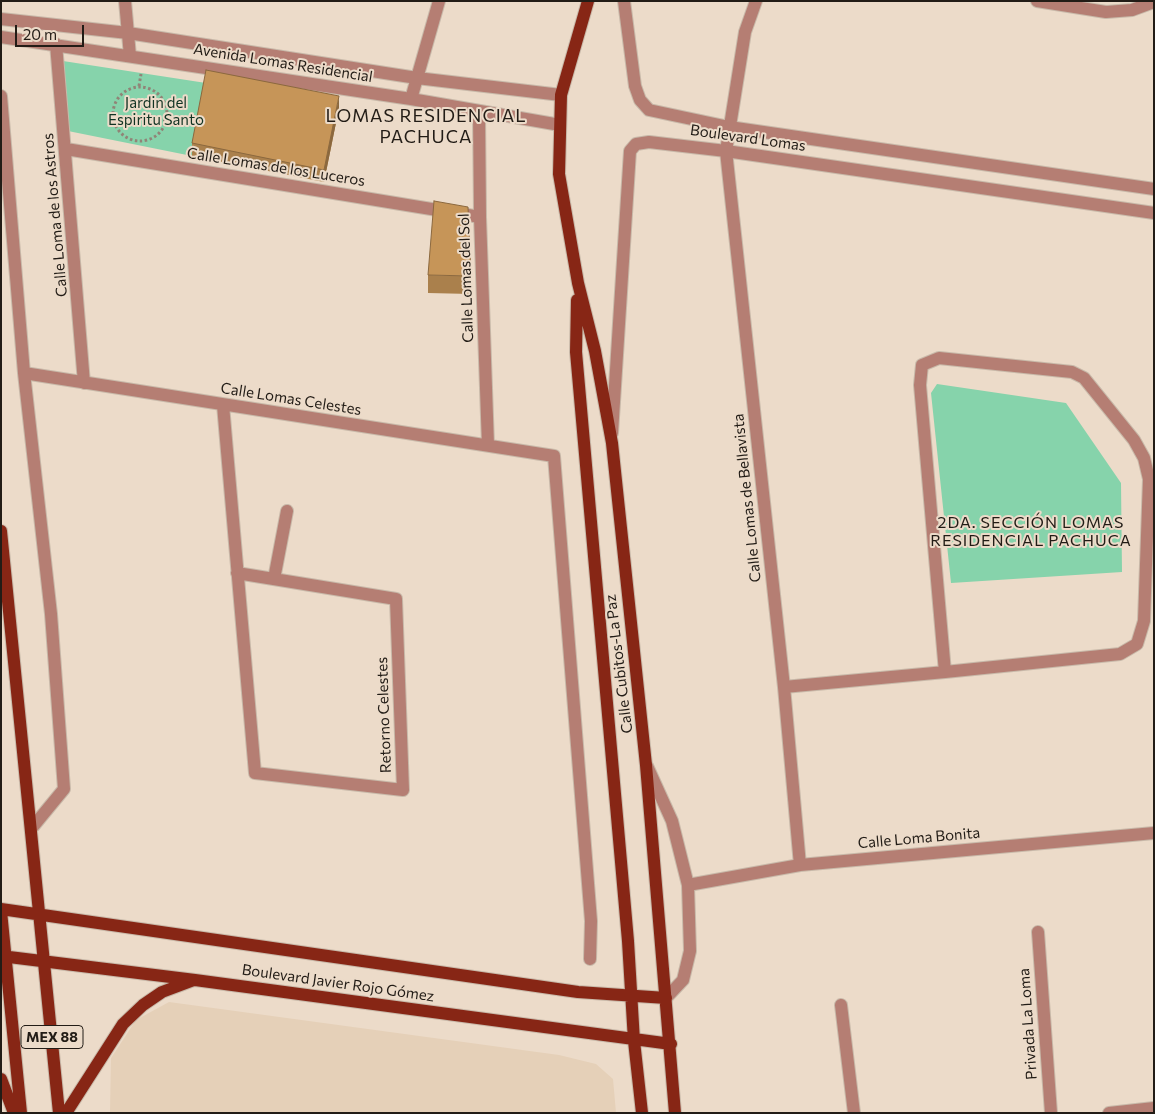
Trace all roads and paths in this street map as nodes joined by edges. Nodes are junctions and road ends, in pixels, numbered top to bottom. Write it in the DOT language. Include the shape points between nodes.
graph roads {
  1 [pos="125,1"];
  2 [pos="439,1"];
  3 [pos="588,1"];
  4 [pos="624,1"];
  5 [pos="756,1"];
  6 [pos="1038,1"];
  7 [pos="1154,2"];
  8 [pos="1,19"];
  9 [pos="128,33"];
  10 [pos="1,37"];
  11 [pos="56,44"];
  12 [pos="130,56"];
  13 [pos="417,78"];
  14 [pos="561,95"];
  15 [pos="1,96"];
  16 [pos="411,99"];
  17 [pos="480,111"];
  18 [pos="149,115"];
  19 [pos="167,121"];
  20 [pos="560,125"];
  21 [pos="729,127"];
  22 [pos="66,149"];
  23 [pos="726,151"];
  24 [pos="1154,189"];
  25 [pos="1154,213"];
  26 [pos="480,217"];
  27 [pos="578,283"];
  28 [pos="24,372"];
  29 [pos="84,383"];
  30 [pos="223,406"];
  31 [pos="612,443"];
  32 [pos="488,445"];
  33 [pos="287,511"];
  34 [pos="1,531"];
  35 [pos="237,573"];
  36 [pos="274,579"];
  37 [pos="945,672"];
  38 [pos="784,687"];
  39 [pos="646,765"];
  40 [pos="31,829"];
  41 [pos="1154,834"];
  42 [pos="800,866"];
  43 [pos="688,885"];
  44 [pos="1,910"];
  45 [pos="39,913"];
  46 [pos="1038,932"];
  47 [pos="3,956"];
  48 [pos="590,959"];
  49 [pos="45,961"];
  50 [pos="195,980"];
  51 [pos="632,996"];
  52 [pos="666,998"];
  53 [pos="841,1005"];
  54 [pos="634,1041"];
  55 [pos="670,1044"];
  56 [pos="1,1079"];
  57 [pos="1154,1108"];
  58 [pos="14,1113"];
  59 [pos="21,1113"];
  60 [pos="59,1113"];
  61 [pos="66,1113"];
  62 [pos="642,1113"];
  63 [pos="676,1113"];
  64 [pos="854,1113"];
  65 [pos="1051,1113"];
  66 [pos="1109,1113"];
  1 -- 9 [label="street"];
  2 -- 13 [label="street"];
  3 -- 14 [label="main road, Calle Cubitos-La Paz"];
  4 -- 21 [label="street, Boulevard Lomas" via="635,86 640,100 649,110"];
  5 -- 21 [label="street, Calle Lomas de Bellavista" via="745,32"];
  6 -- 7 [label="street" via="1106,12 1132,10"];
  8 -- 9 [label="street, Avenida Lomas Residencial"];
  9 -- 12 [label="street"];
  9 -- 13 [label="street, Avenida Lomas Residencial"];
  10 -- 11 [label="street, Avenida Lomas Residencial"];
  11 -- 12 [label="street, Avenida Lomas Residencial"];
  11 -- 22 [label="street, Calle Loma de los Astros"];
  12 -- 16 [label="street, Avenida Lomas Residencial"];
  13 -- 14 [label="street, Avenida Lomas Residencial"];
  13 -- 16 [label="street"];
  14 -- 20 [label="main road, Calle Cubitos-La Paz"];
  15 -- 28 [label="street"];
  16 -- 17 [label="street, Avenida Lomas Residencial"];
  17 -- 20 [label="street, Avenida Lomas Residencial"];
  17 -- 26 [label="street, Calle Lomas del Sol"];
  18 -- 19 [label="path"];
  19 -- 19 [label="path" via="149,140 136,141 123,136 115,125 112,112 116,99 126,90 139,86 155,90 166,103"];
  20 -- 27 [label="main road, Calle Cubitos-La Paz" via="559,174"];
  21 -- 23 [label="street, Calle Lomas de Bellavista"];
  21 -- 24 [label="street, Boulevard Lomas"];
  22 -- 26 [label="street, Calle Lomas de los Luceros"];
  22 -- 29 [label="street, Calle Loma de los Astros"];
  23 -- 25 [label="street, Boulevard Lomas"];
  23 -- 31 [label="street, Boulevard Lomas" via="649,142 636,144 630,151"];
  23 -- 38 [label="street, Calle Lomas de Bellavista"];
  26 -- 32 [label="street, Calle Lomas del Sol"];
  27 -- 31 [label="main road, Calle Cubitos-La Paz"];
  27 -- 51 [label="main road, Calle Cubitos-La Paz" via="576,352"];
  28 -- 29 [label="street, Calle Lomas Celestes"];
  28 -- 40 [label="street" via="51,614 64,790"];
  29 -- 30 [label="street, Calle Lomas Celestes"];
  30 -- 32 [label="street, Calle Lomas Celestes"];
  30 -- 35 [label="street, Retorno Celestes"];
  31 -- 39 [label="main road, Calle Cubitos-La Paz"];
  32 -- 48 [label="street, Calle Lomas Celestes" via="554,456 591,921"];
  33 -- 36 [label="street"];
  34 -- 40 [label="main road, MEX 88"];
  35 -- 36 [label="street, Retorno Celestes"];
  35 -- 36 [label="street, Retorno Celestes" via="255,773 403,790 396,599"];
  37 -- 37 [label="street" via="1120,654 1137,644 1144,611 1149,479 1144,458 1134,440 1084,378 1072,372 939,358 922,366 920,385"];
  37 -- 38 [label="street"];
  38 -- 42 [label="street, Calle Lomas de Bellavista"];
  39 -- 43 [label="street" via="672,821"];
  39 -- 52 [label="main road, Calle Cubitos-La Paz"];
  40 -- 45 [label="main road, MEX 88"];
  41 -- 42 [label="street, Calle Loma Bonita"];
  42 -- 43 [label="street, Calle Loma Bonita"];
  43 -- 52 [label="street" via="690,951 683,980"];
  44 -- 45 [label="main road, Boulevard Javier Rojo Gómez"];
  44 -- 47 [label="main road, MEX 88"];
  45 -- 49 [label="main road, MEX 88"];
  45 -- 51 [label="main road, Boulevard Javier Rojo Gómez" via="568,990"];
  46 -- 65 [label="street, Privada La Loma"];
  47 -- 49 [label="main road, Boulevard Javier Rojo Gómez"];
  47 -- 59 [label="main road, MEX 88"];
  49 -- 50 [label="main road, Boulevard Javier Rojo Gómez"];
  49 -- 60 [label="main road, MEX 88"];
  50 -- 54 [label="main road, Boulevard Javier Rojo Gómez"];
  50 -- 61 [label="main road" via="162,992 123,1024"];
  51 -- 52 [label="main road, Boulevard Javier Rojo Gómez"];
  51 -- 54 [label="main road, Calle Cubitos-La Paz"];
  52 -- 55 [label="main road, Calle Cubitos-La Paz"];
  53 -- 64 [label="street"];
  54 -- 55 [label="main road, Boulevard Javier Rojo Gómez"];
  54 -- 62 [label="main road, Calle Cubitos-La Paz"];
  55 -- 63 [label="main road, Calle Cubitos-La Paz"];
  56 -- 58 [label="main road"];
  57 -- 66 [label="street"];
}
